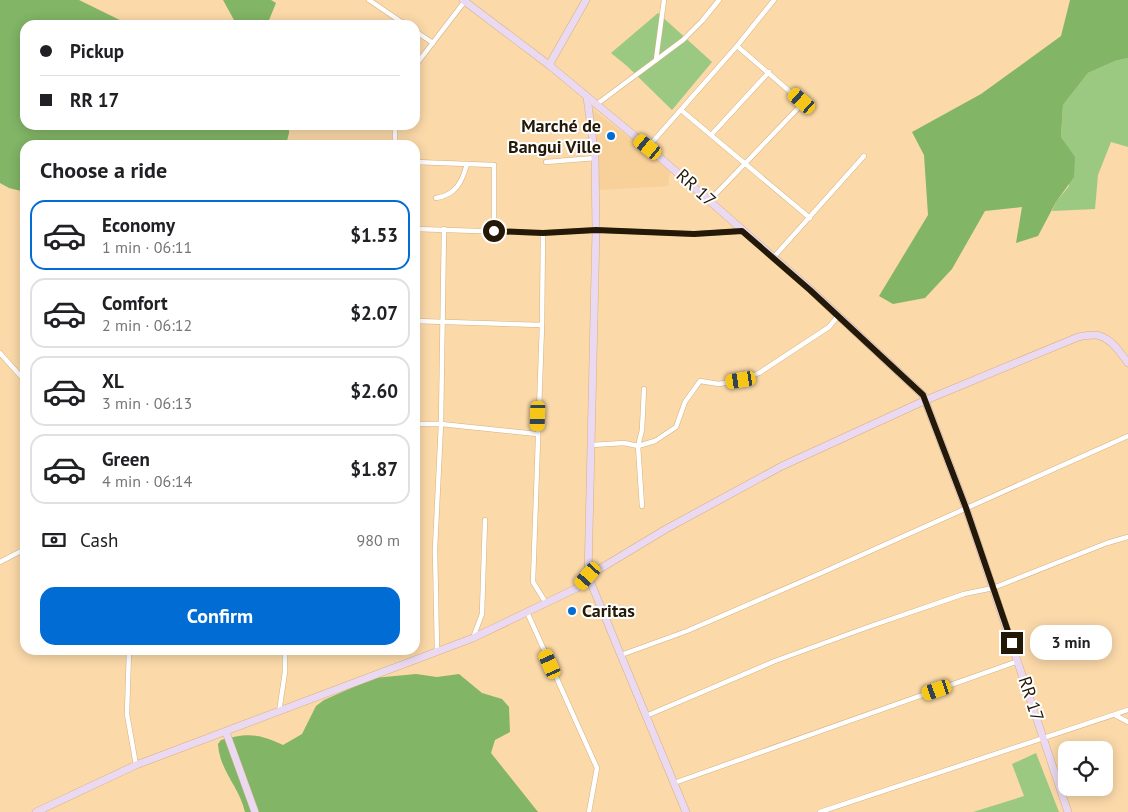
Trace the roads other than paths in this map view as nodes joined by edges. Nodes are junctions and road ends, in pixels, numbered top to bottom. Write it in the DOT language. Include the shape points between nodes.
graph roads {
  1 [pos="369,0"];
  2 [pos="465,0"];
  3 [pos="586,0"];
  4 [pos="664,0"];
  5 [pos="719,0"];
  6 [pos="774,0"];
  7 [pos="399,20"];
  8 [pos="420,34"];
  9 [pos="433,43"];
  10 [pos="737,46"];
  11 [pos="420,60"];
  12 [pos="656,60"];
  13 [pos="549,65"];
  14 [pos="769,72"];
  15 [pos="587,96"];
  16 [pos="597,104"];
  17 [pos="681,110"];
  18 [pos="712,134"];
  19 [pos="648,147"];
  20 [pos="864,156"];
  21 [pos="594,158"];
  22 [pos="420,162"];
  23 [pos="546,162"];
  24 [pos="745,162"];
  25 [pos="467,164"];
  26 [pos="436,198"];
  27 [pos="710,200"];
  28 [pos="810,218"];
  29 [pos="420,229"];
  30 [pos="444,229"];
  31 [pos="596,230"];
  32 [pos="494,231"];
  33 [pos="742,231"];
  34 [pos="543,233"];
  35 [pos="773,258"];
  36 [pos="838,316"];
  37 [pos="420,321"];
  38 [pos="442,322"];
  39 [pos="542,325"];
  40 [pos="0,353"];
  41 [pos="1128,363"];
  42 [pos="20,375"];
  43 [pos="644,390"];
  44 [pos="926,400"];
  45 [pos="420,424"];
  46 [pos="441,424"];
  47 [pos="537,434"];
  48 [pos="1128,436"];
  49 [pos="591,445"];
  50 [pos="638,446"];
  51 [pos="642,506"];
  52 [pos="966,508"];
  53 [pos="485,520"];
  54 [pos="1128,537"];
  55 [pos="20,551"];
  56 [pos="0,562"];
  57 [pos="588,576"];
  58 [pos="993,588"];
  59 [pos="546,603"];
  60 [pos="527,612"];
  61 [pos="474,638"];
  62 [pos="437,650"];
  63 [pos="128,655"];
  64 [pos="285,655"];
  65 [pos="621,655"];
  66 [pos="1018,661"];
  67 [pos="1128,710"];
  68 [pos="279,712"];
  69 [pos="1115,715"];
  70 [pos="646,716"];
  71 [pos="1128,722"];
  72 [pos="226,732"];
  73 [pos="1043,737"];
  74 [pos="136,765"];
  75 [pos="674,782"];
  76 [pos="830,810"];
  77 [pos="36,812"];
  78 [pos="255,812"];
  79 [pos="589,812"];
  80 [pos="686,812"];
  81 [pos="820,812"];
  82 [pos="1068,812"];
  1 -- 7 [label="street"];
  2 -- 9 [label="street"];
  2 -- 13 [label="street, RR 17 / RR 17"];
  3 -- 13 [label="street"];
  4 -- 12 [label="street"];
  5 -- 12 [label="street" via="702,21"];
  6 -- 10 [label="street"];
  8 -- 9 [label="street"];
  9 -- 11 [label="street"];
  10 -- 14 [label="street"];
  10 -- 17 [label="street"];
  12 -- 16 [label="street"];
  13 -- 15 [label="street, RR 17 / RR 17"];
  14 -- 18 [label="street"];
  14 -- 24 [label="street" via="803,103"];
  15 -- 16 [label="street, RR 17 / RR 17"];
  15 -- 21 [label="street"];
  16 -- 19 [label="street, RR 17 / RR 17"];
  17 -- 18 [label="street"];
  17 -- 19 [label="street"];
  18 -- 24 [label="street"];
  19 -- 27 [label="street, RR 17 / RR 17"];
  20 -- 28 [label="street"];
  21 -- 23 [label="street"];
  21 -- 31 [label="street"];
  22 -- 25 [label="street"];
  24 -- 27 [label="street"];
  24 -- 28 [label="street"];
  25 -- 26 [label="street" via="457,188 447,196"];
  25 -- 32 [label="street" via="494,165"];
  27 -- 33 [label="street, RR 17 / RR 17"];
  28 -- 35 [label="street"];
  29 -- 30 [label="street"];
  30 -- 32 [label="street"];
  30 -- 38 [label="street"];
  31 -- 33 [label="street" via="694,234"];
  31 -- 34 [label="street"];
  31 -- 49 [label="street"];
  32 -- 34 [label="street"];
  33 -- 35 [label="street, RR 17 / RR 17"];
  34 -- 39 [label="street"];
  35 -- 36 [label="street, RR 17 / RR 17"];
  36 -- 44 [label="street, RR 17 / RR 17"];
  36 -- 50 [label="street" via="829,327 759,373 719,384 700,381 684,402 676,427 655,441"];
  37 -- 38 [label="street"];
  38 -- 39 [label="street"];
  38 -- 46 [label="street"];
  39 -- 47 [label="street"];
  40 -- 42 [label="street"];
  41 -- 44 [label="street" via="1102,336 1078,337"];
  43 -- 50 [label="street"];
  44 -- 52 [label="street, RR 17 / RR 17"];
  44 -- 57 [label="street" via="782,466"];
  45 -- 46 [label="street"];
  46 -- 47 [label="street"];
  46 -- 62 [label="street" via="435,549"];
  47 -- 59 [label="street" via="533,582"];
  48 -- 52 [label="street"];
  49 -- 50 [label="street" via="624,443"];
  49 -- 57 [label="street"];
  50 -- 51 [label="street"];
  52 -- 58 [label="street, RR 17 / RR 17"];
  52 -- 65 [label="street" via="819,574"];
  53 -- 61 [label="street" via="482,614"];
  54 -- 58 [label="street"];
  55 -- 56 [label="street"];
  57 -- 59 [label="street" via="577,588"];
  57 -- 65 [label="street"];
  58 -- 66 [label="street, RR 17 / RR 17"];
  58 -- 70 [label="street" via="964,594 794,654"];
  59 -- 60 [label="street"];
  60 -- 61 [label="street"];
  60 -- 79 [label="street" via="597,768"];
  61 -- 62 [label="street"];
  62 -- 68 [label="street"];
  63 -- 74 [label="street" via="127,714"];
  64 -- 68 [label="street"];
  65 -- 70 [label="street"];
  66 -- 73 [label="street, RR 17 / RR 17"];
  66 -- 75 [label="street"];
  67 -- 69 [label="street"];
  68 -- 72 [label="street"];
  69 -- 71 [label="street"];
  69 -- 73 [label="street"];
  70 -- 75 [label="street"];
  72 -- 74 [label="street"];
  72 -- 78 [label="street"];
  73 -- 76 [label="street"];
  73 -- 82 [label="street, RR 17 / RR 17"];
  74 -- 77 [label="street"];
  75 -- 80 [label="street"];
  76 -- 81 [label="street"];
}
